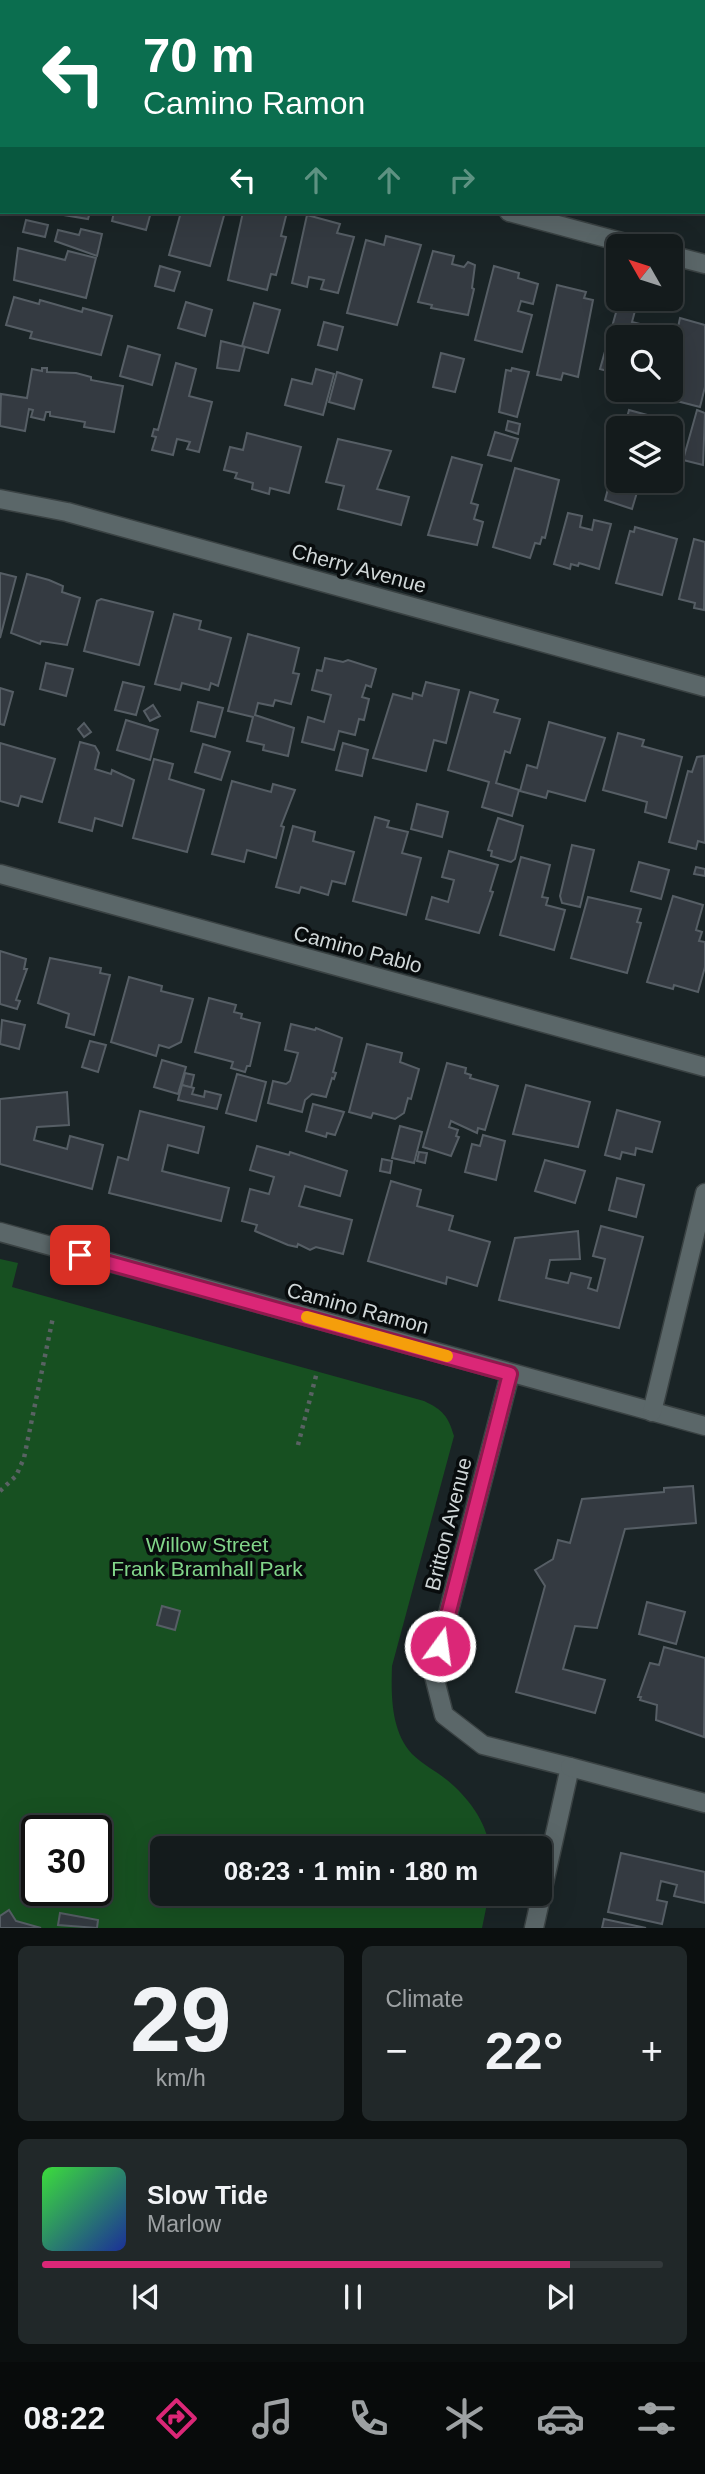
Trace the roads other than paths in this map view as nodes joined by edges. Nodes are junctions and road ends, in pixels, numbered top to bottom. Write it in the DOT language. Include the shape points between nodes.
graph roads {
  1 [pos="516,214"];
  2 [pos="606,238"];
  3 [pos="683,258"];
  4 [pos="705,264"];
  5 [pos="0,499"];
  6 [pos="705,687"];
  7 [pos="0,874"];
  8 [pos="705,1067"];
  9 [pos="705,1192"];
  10 [pos="0,1233"];
  11 [pos="510,1374"];
  12 [pos="652,1412"];
  13 [pos="705,1426"];
  14 [pos="570,1767"];
  15 [pos="705,1802"];
  16 [pos="534,1928"];
  1 -- 2 [label="street"];
  3 -- 4 [label="street"];
  5 -- 6 [label="street, Cherry Avenue" via="67,512"];
  7 -- 8 [label="street, Camino Pablo"];
  9 -- 12 [label="street"];
  10 -- 11 [label="street, Camino Ramon"];
  11 -- 12 [label="street, Camino Ramon"];
  11 -- 14 [label="street, Britton Avenue" via="433,1672 444,1715 483,1745"];
  12 -- 13 [label="street, Camino Ramon"];
  14 -- 15 [label="street, Britton Avenue"];
  14 -- 16 [label="street"];
}
